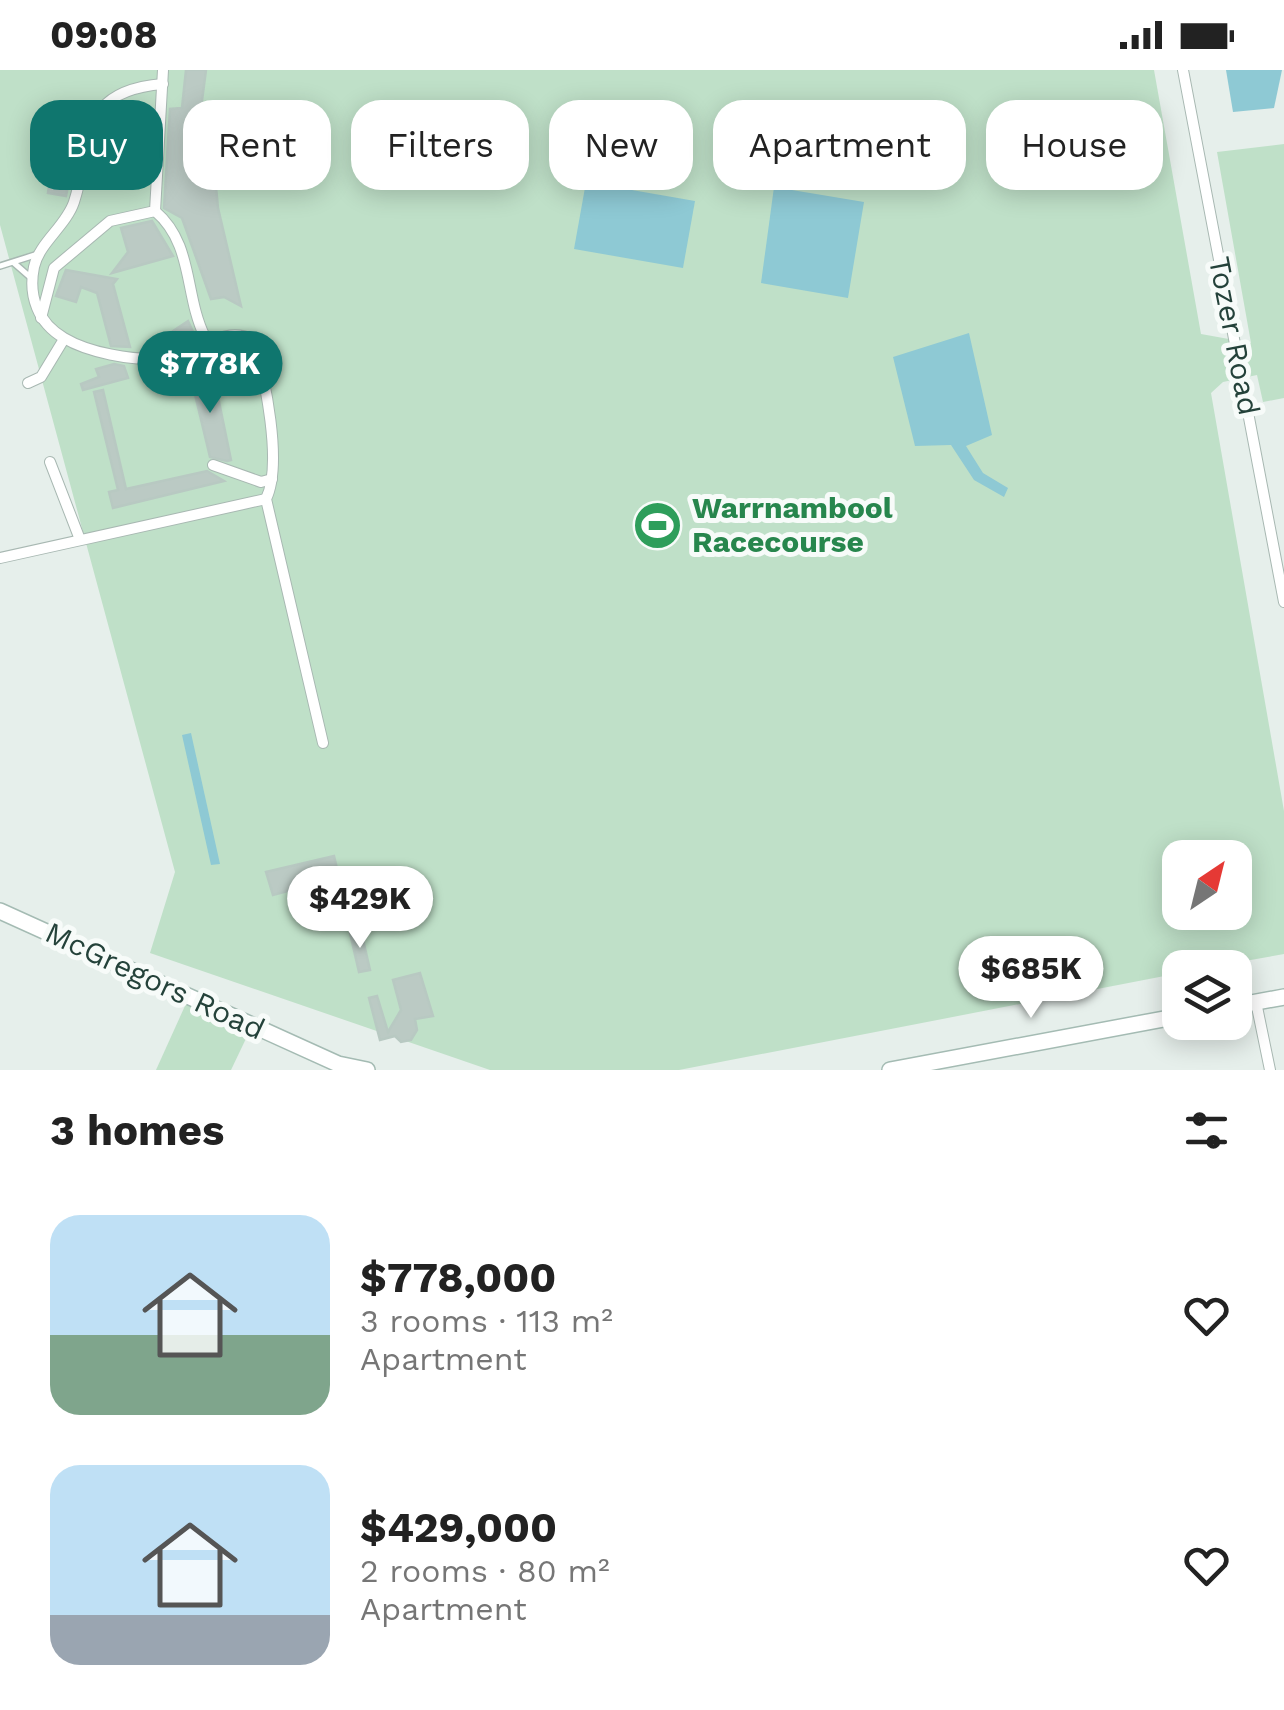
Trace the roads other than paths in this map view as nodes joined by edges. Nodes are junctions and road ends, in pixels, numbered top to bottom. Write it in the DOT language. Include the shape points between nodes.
graph roads {
  1 [pos="163,70"];
  2 [pos="1183,70"];
  3 [pos="162,84"];
  4 [pos="154,211"];
  5 [pos="43,250"];
  6 [pos="14,263"];
  7 [pos="0,266"];
  8 [pos="35,285"];
  9 [pos="41,318"];
  10 [pos="64,339"];
  11 [pos="212,340"];
  12 [pos="28,383"];
  13 [pos="50,462"];
  14 [pos="212,466"];
  15 [pos="272,479"];
  16 [pos="266,499"];
  17 [pos="79,537"];
  18 [pos="0,558"];
  19 [pos="1284,602"];
  20 [pos="322,743"];
  21 [pos="0,911"];
  22 [pos="1284,997"];
  23 [pos="1256,1002"];
  24 [pos="1252,1003"];
  25 [pos="1162,1019"];
  26 [pos="324,1064"];
  27 [pos="367,1070"];
  28 [pos="890,1070"];
  29 [pos="1270,1070"];
  1 -- 3 [label="street"];
  2 -- 19 [label="street, Tozer Road"];
  3 -- 4 [label="street"];
  3 -- 5 [label="street" via="110,97 88,131 70,214"];
  4 -- 9 [label="street" via="110,221 54,268"];
  4 -- 11 [label="street" via="172,225 198,324"];
  5 -- 6 [label="lane"];
  5 -- 8 [label="street" via="34,266"];
  6 -- 7 [label="lane"];
  6 -- 8 [label="lane"];
  8 -- 9 [label="street" via="32,298"];
  9 -- 10 [label="street"];
  10 -- 11 [label="street" via="161,360"];
  10 -- 12 [label="street" via="41,377"];
  11 -- 15 [label="street" via="243,334 253,340"];
  13 -- 17 [label="street"];
  14 -- 15 [label="street" via="262,482"];
  15 -- 16 [label="street"];
  16 -- 17 [label="street"];
  16 -- 20 [label="street"];
  17 -- 18 [label="street"];
  21 -- 26 [label="street, McGregors Road"];
  22 -- 23 [label="street"];
  23 -- 24 [label="street"];
  23 -- 29 [label="street"];
  25 -- 28 [label="street"];
  26 -- 27 [label="street, McGregors Road"];
}
